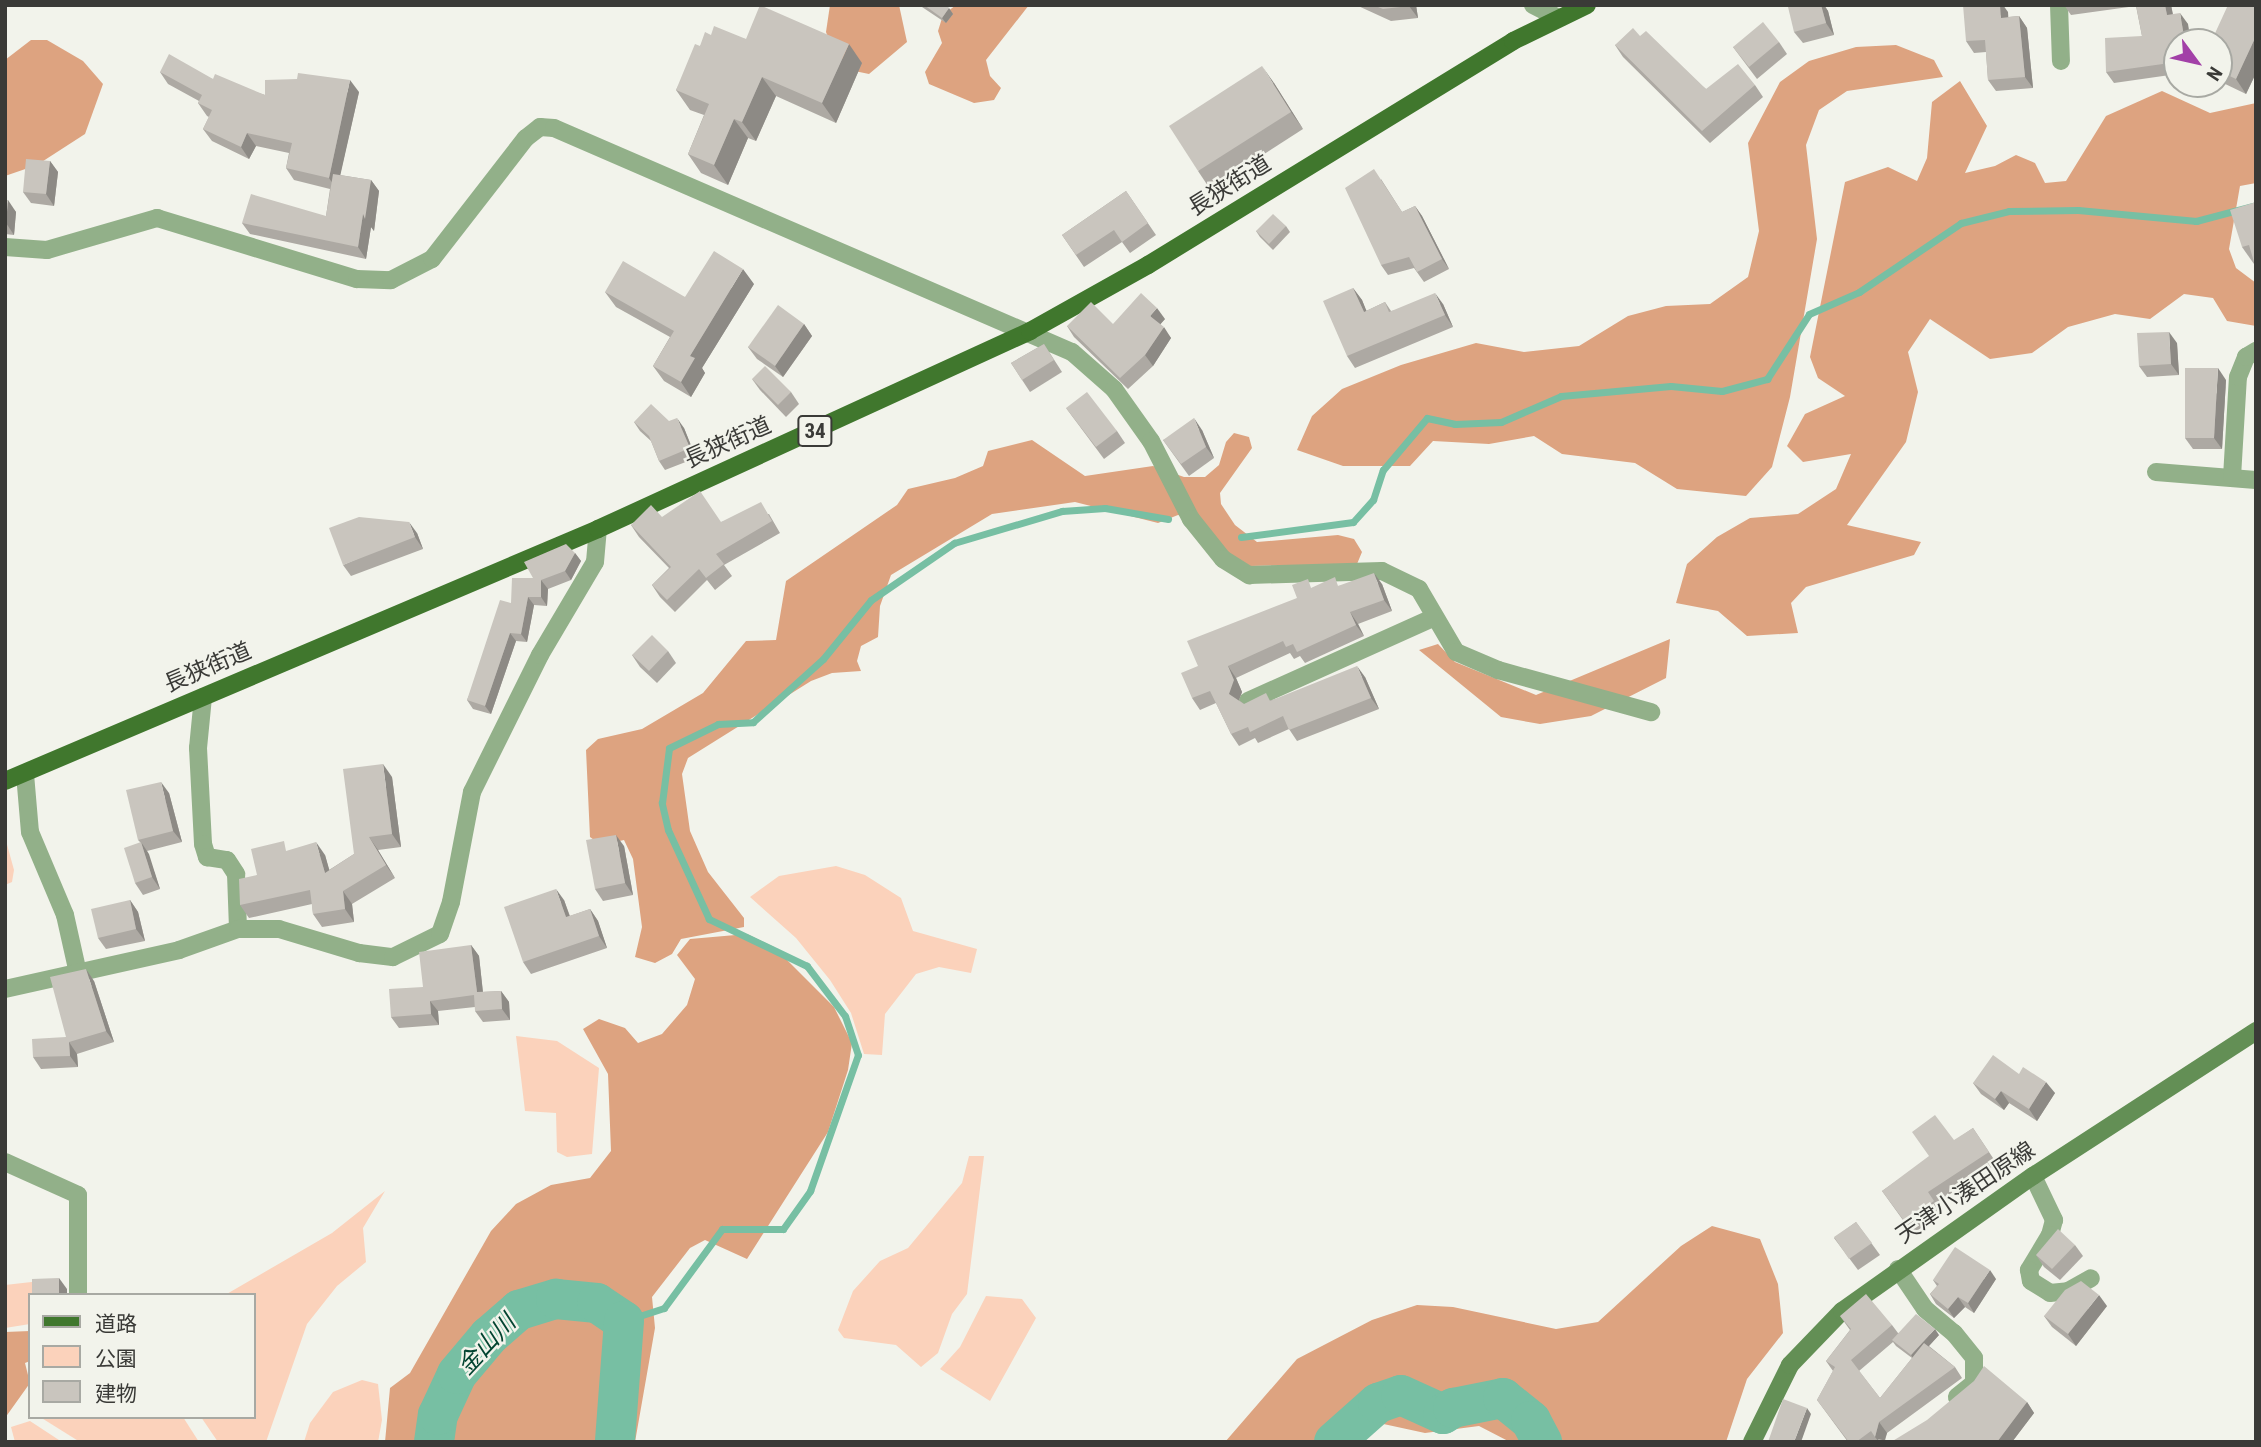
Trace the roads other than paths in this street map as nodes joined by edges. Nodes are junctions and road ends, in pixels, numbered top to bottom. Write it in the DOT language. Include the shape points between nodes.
graph roads {
  1 [pos="1533,5"];
  2 [pos="1587,5"];
  3 [pos="2059,5"];
  4 [pos="1558,18"];
  5 [pos="2061,61"];
  6 [pos="5,247"];
  7 [pos="1030,331"];
  8 [pos="2256,351"];
  9 [pos="2156,472"];
  10 [pos="2232,477"];
  11 [pos="2256,480"];
  12 [pos="598,529"];
  13 [pos="1433,618"];
  14 [pos="203,696"];
  15 [pos="1248,701"];
  16 [pos="1651,712"];
  17 [pos="24,774"];
  18 [pos="5,781"];
  19 [pos="238,929"];
  20 [pos="78,973"];
  21 [pos="5,989"];
  22 [pos="2256,1031"];
  23 [pos="5,1162"];
  24 [pos="2033,1176"];
  25 [pos="1899,1269"];
  26 [pos="2091,1278"];
  27 [pos="78,1293"];
  28 [pos="1946,1405"];
  29 [pos="1752,1442"];
  1 -- 4 [label="street"];
  2 -- 4 [label="main road, 長狭街道 / 34"];
  3 -- 5 [label="street"];
  4 -- 7 [label="main road, 長狭街道 / 34"];
  6 -- 7 [label="street" via="47,250 157,219 357,279 391,280 432,259 499,168 540,127 554,128"];
  7 -- 12 [label="main road, 長狭街道 / 34"];
  7 -- 13 [label="street" via="1072,352 1114,389 1151,441 1191,519 1223,559 1249,575 1382,571 1419,589"];
  8 -- 10 [label="street" via="2246,357 2238,377"];
  9 -- 10 [label="street"];
  10 -- 11 [label="street"];
  12 -- 14 [label="main road, 長狭街道 / 34"];
  12 -- 19 [label="street" via="596,562 540,655 472,792 451,902 440,934 393,957 359,953 279,929"];
  13 -- 15 [label="street"];
  13 -- 16 [label="street" via="1456,652 1466,657"];
  14 -- 17 [label="main road, 長狭街道 / 34"];
  14 -- 19 [label="street" via="198,748 203,844 207,857 227,860 236,874"];
  17 -- 18 [label="main road, 長狭街道 / 34"];
  17 -- 20 [label="street" via="30,832 65,915"];
  19 -- 20 [label="street" via="179,950"];
  20 -- 21 [label="street"];
  22 -- 24 [label="main road, 天津小湊田原線"];
  23 -- 27 [label="street" via="78,1195"];
  24 -- 25 [label="main road, 天津小湊田原線"];
  24 -- 26 [label="street" via="2054,1220 2029,1270 2031,1281 2050,1293 2068,1291"];
  25 -- 28 [label="street" via="1925,1309 1954,1333 1974,1358 1973,1383"];
  25 -- 29 [label="main road, 天津小湊田原線" via="1803,1346 1778,1382"];
}
